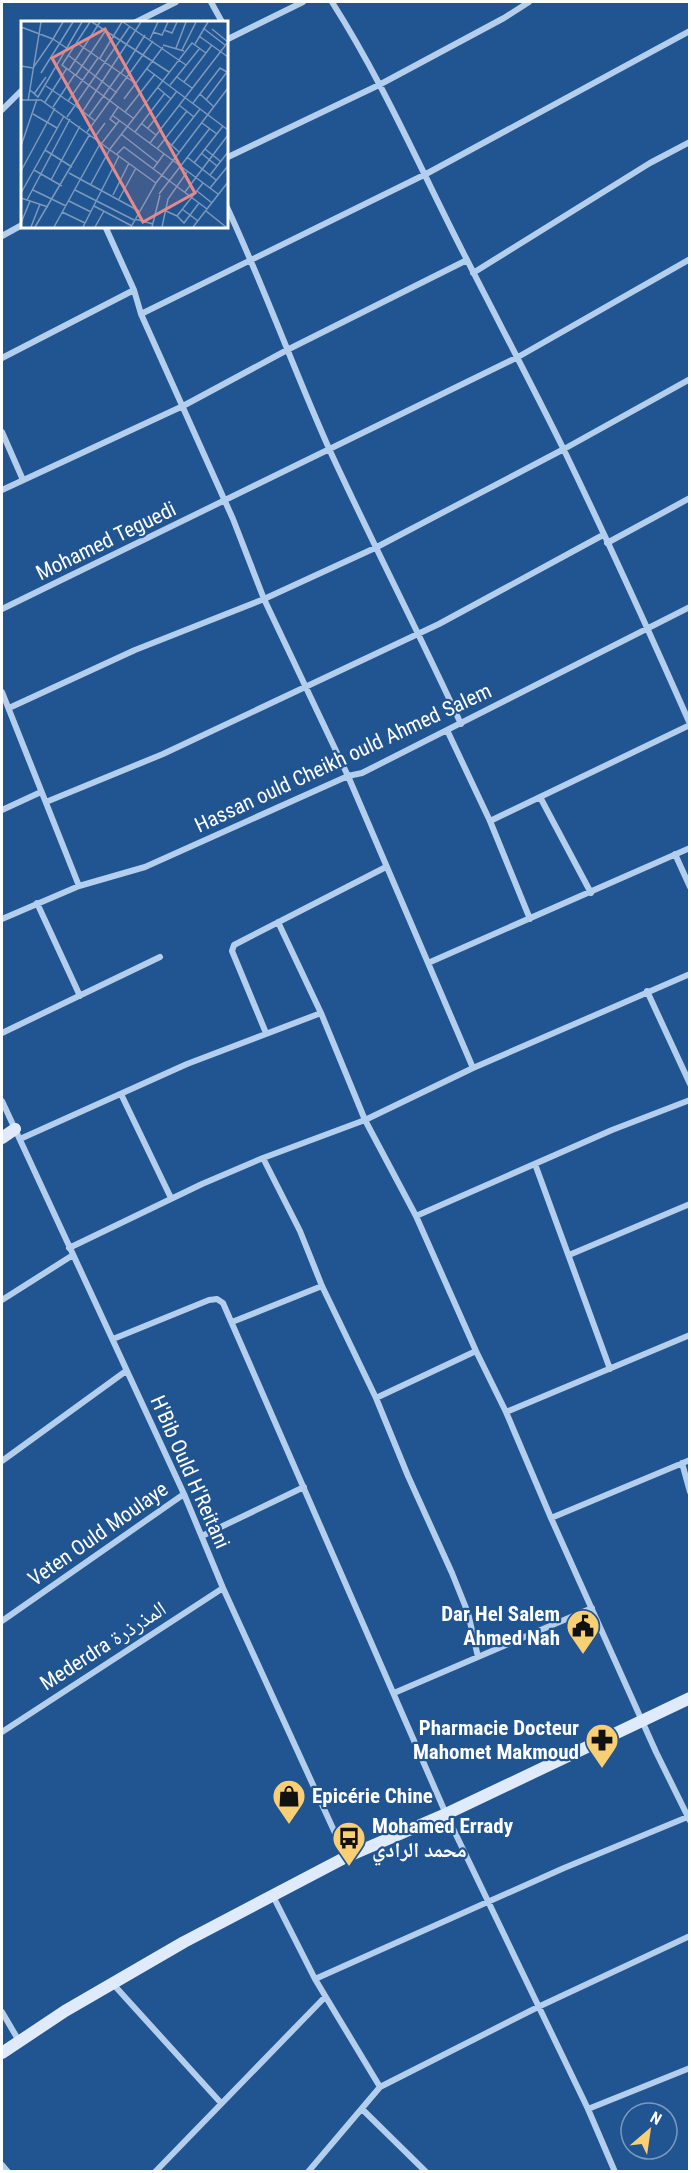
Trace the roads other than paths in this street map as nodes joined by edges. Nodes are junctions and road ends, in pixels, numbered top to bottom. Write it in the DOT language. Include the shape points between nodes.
graph roads {
  1 [pos="176,2"];
  2 [pos="211,2"];
  3 [pos="303,2"];
  4 [pos="332,2"];
  5 [pos="529,2"];
  6 [pos="138,21"];
  7 [pos="221,21"];
  8 [pos="690,31"];
  9 [pos="228,36"];
  10 [pos="379,85"];
  11 [pos="21,91"];
  12 [pos="2,110"];
  13 [pos="690,142"];
  14 [pos="228,157"];
  15 [pos="426,174"];
  16 [pos="228,209"];
  17 [pos="21,226"];
  18 [pos="106,228"];
  19 [pos="2,236"];
  20 [pos="252,260"];
  21 [pos="467,260"];
  22 [pos="690,260"];
  23 [pos="474,273"];
  24 [pos="134,290"];
  25 [pos="141,314"];
  26 [pos="289,349"];
  27 [pos="518,357"];
  28 [pos="2,358"];
  29 [pos="690,378"];
  30 [pos="183,406"];
  31 [pos="2,432"];
  32 [pos="564,449"];
  33 [pos="330,450"];
  34 [pos="23,480"];
  35 [pos="2,490"];
  36 [pos="690,498"];
  37 [pos="224,501"];
  38 [pos="603,535"];
  39 [pos="607,543"];
  40 [pos="375,548"];
  41 [pos="264,599"];
  42 [pos="690,608"];
  43 [pos="2,609"];
  44 [pos="648,628"];
  45 [pos="420,633"];
  46 [pos="306,685"];
  47 [pos="2,694"];
  48 [pos="9,708"];
  49 [pos="461,724"];
  50 [pos="690,724"];
  51 [pos="447,730"];
  52 [pos="348,776"];
  53 [pos="41,792"];
  54 [pos="540,797"];
  55 [pos="46,802"];
  56 [pos="2,810"];
  57 [pos="490,821"];
  58 [pos="690,848"];
  59 [pos="675,854"];
  60 [pos="386,867"];
  61 [pos="80,886"];
  62 [pos="690,887"];
  63 [pos="591,893"];
  64 [pos="37,903"];
  65 [pos="530,918"];
  66 [pos="2,919"];
  67 [pos="278,922"];
  68 [pos="160,957"];
  69 [pos="428,963"];
  70 [pos="690,974"];
  71 [pos="647,991"];
  72 [pos="80,996"];
  73 [pos="321,1013"];
  74 [pos="2,1033"];
  75 [pos="266,1034"];
  76 [pos="472,1068"];
  77 [pos="690,1084"];
  78 [pos="121,1094"];
  79 [pos="690,1100"];
  80 [pos="2,1101"];
  81 [pos="365,1120"];
  82 [pos="17,1134"];
  83 [pos="2,1138"];
  84 [pos="263,1158"];
  85 [pos="535,1164"];
  86 [pos="171,1198"];
  87 [pos="690,1204"];
  88 [pos="416,1216"];
  89 [pos="69,1248"];
  90 [pos="569,1255"];
  91 [pos="73,1256"];
  92 [pos="322,1286"];
  93 [pos="2,1300"];
  94 [pos="232,1322"];
  95 [pos="690,1335"];
  96 [pos="113,1339"];
  97 [pos="476,1352"];
  98 [pos="610,1369"];
  99 [pos="126,1371"];
  100 [pos="376,1398"];
  101 [pos="506,1412"];
  102 [pos="690,1460"];
  103 [pos="2,1461"];
  104 [pos="682,1463"];
  105 [pos="304,1487"];
  106 [pos="690,1492"];
  107 [pos="184,1494"];
  108 [pos="551,1518"];
  109 [pos="202,1536"];
  110 [pos="223,1588"];
  111 [pos="592,1608"];
  112 [pos="2,1621"];
  113 [pos="478,1657"];
  114 [pos="394,1693"];
  115 [pos="690,1698"];
  116 [pos="642,1719"];
  117 [pos="2,1732"];
  118 [pos="446,1814"];
  119 [pos="689,1818"];
  120 [pos="346,1857"];
  121 [pos="273,1896"];
  122 [pos="489,1902"];
  123 [pos="690,1936"];
  124 [pos="315,1979"];
  125 [pos="112,1983"];
  126 [pos="325,1997"];
  127 [pos="538,2007"];
  128 [pos="2,2012"];
  129 [pos="19,2041"];
  130 [pos="2,2053"];
  131 [pos="690,2068"];
  132 [pos="380,2087"];
  133 [pos="221,2103"];
  134 [pos="362,2109"];
  135 [pos="588,2109"];
  136 [pos="2,2165"];
  137 [pos="9,2172"];
  138 [pos="155,2172"];
  139 [pos="308,2172"];
  140 [pos="426,2172"];
  141 [pos="615,2172"];
  1 -- 6 [label="street"];
  2 -- 7 [label="street"];
  3 -- 9 [label="street"];
  4 -- 10 [label="street"];
  5 -- 10 [label="street"];
  8 -- 15 [label="street"];
  10 -- 14 [label="street"];
  10 -- 15 [label="street"];
  11 -- 12 [label="street"];
  13 -- 23 [label="street"];
  15 -- 20 [label="street"];
  15 -- 21 [label="street"];
  16 -- 20 [label="street"];
  17 -- 19 [label="street"];
  18 -- 24 [label="street"];
  20 -- 25 [label="street"];
  20 -- 26 [label="street"];
  21 -- 23 [label="street"];
  21 -- 26 [label="street"];
  22 -- 27 [label="street, Mohamed Teguedi"];
  23 -- 27 [label="street"];
  24 -- 25 [label="street"];
  24 -- 28 [label="street"];
  25 -- 30 [label="street"];
  26 -- 30 [label="street"];
  26 -- 33 [label="street"];
  27 -- 32 [label="street"];
  27 -- 33 [label="street, Mohamed Teguedi"];
  29 -- 32 [label="street"];
  30 -- 34 [label="street"];
  30 -- 37 [label="street"];
  31 -- 34 [label="street"];
  32 -- 38 [label="street"];
  32 -- 40 [label="street"];
  33 -- 37 [label="street, Mohamed Teguedi"];
  33 -- 40 [label="street"];
  34 -- 35 [label="street"];
  36 -- 39 [label="street"];
  37 -- 41 [label="street"];
  37 -- 43 [label="street, Mohamed Teguedi"];
  38 -- 39 [label="street"];
  38 -- 45 [label="street"];
  39 -- 44 [label="street"];
  40 -- 41 [label="street"];
  40 -- 45 [label="street"];
  41 -- 46 [label="street"];
  41 -- 48 [label="street" via="135,650"];
  42 -- 44 [label="street, Hassan ould Cheikh ould Ahmed Salem"];
  44 -- 49 [label="street, Hassan ould Cheikh ould Ahmed Salem"];
  44 -- 50 [label="street"];
  45 -- 46 [label="street"];
  45 -- 49 [label="street"];
  46 -- 52 [label="street"];
  46 -- 55 [label="street" via="163,754"];
  47 -- 48 [label="street"];
  48 -- 53 [label="street"];
  49 -- 51 [label="street, Hassan ould Cheikh ould Ahmed Salem"];
  50 -- 54 [label="street"];
  51 -- 52 [label="street, Hassan ould Cheikh ould Ahmed Salem"];
  51 -- 57 [label="street"];
  52 -- 60 [label="street"];
  52 -- 61 [label="street, Hassan ould Cheikh ould Ahmed Salem" via="145,867"];
  53 -- 55 [label="street"];
  53 -- 56 [label="street"];
  54 -- 57 [label="street"];
  54 -- 63 [label="street"];
  55 -- 61 [label="street"];
  57 -- 65 [label="street"];
  58 -- 59 [label="street"];
  59 -- 62 [label="street"];
  59 -- 63 [label="street"];
  60 -- 67 [label="street"];
  60 -- 69 [label="street"];
  61 -- 64 [label="street, Hassan ould Cheikh ould Ahmed Salem"];
  63 -- 65 [label="street"];
  64 -- 66 [label="street, Hassan ould Cheikh ould Ahmed Salem"];
  64 -- 72 [label="street"];
  65 -- 69 [label="street"];
  67 -- 73 [label="street"];
  67 -- 75 [label="street" via="232,948"];
  68 -- 72 [label="street"];
  69 -- 76 [label="street"];
  70 -- 71 [label="street"];
  71 -- 76 [label="street"];
  71 -- 77 [label="street"];
  72 -- 74 [label="street"];
  73 -- 75 [label="street"];
  73 -- 81 [label="street"];
  75 -- 78 [label="street"];
  76 -- 81 [label="street"];
  78 -- 82 [label="street"];
  78 -- 86 [label="street"];
  79 -- 85 [label="street"];
  80 -- 82 [label="street, H'Bib Ould H'Reitani"];
  81 -- 84 [label="street"];
  81 -- 88 [label="street"];
  82 -- 83 [label="street"];
  82 -- 89 [label="street, H'Bib Ould H'Reitani"];
  84 -- 86 [label="street"];
  84 -- 92 [label="street" via="300,1231"];
  85 -- 88 [label="street"];
  85 -- 90 [label="street"];
  86 -- 89 [label="street"];
  87 -- 90 [label="street"];
  88 -- 97 [label="street"];
  89 -- 91 [label="street, H'Bib Ould H'Reitani"];
  90 -- 98 [label="street"];
  91 -- 93 [label="street"];
  91 -- 96 [label="street, H'Bib Ould H'Reitani"];
  92 -- 94 [label="street"];
  92 -- 100 [label="street"];
  94 -- 96 [label="street" via="223,1303 209,1300"];
  94 -- 105 [label="street"];
  95 -- 98 [label="street"];
  96 -- 99 [label="street, H'Bib Ould H'Reitani"];
  97 -- 100 [label="street"];
  97 -- 101 [label="street"];
  98 -- 101 [label="street"];
  99 -- 103 [label="street"];
  99 -- 107 [label="street, H'Bib Ould H'Reitani"];
  100 -- 113 [label="street" via="464,1603"];
  101 -- 108 [label="street"];
  102 -- 104 [label="street"];
  104 -- 106 [label="street"];
  104 -- 108 [label="street"];
  105 -- 109 [label="street"];
  105 -- 114 [label="street"];
  107 -- 109 [label="street, H'Bib Ould H'Reitani"];
  107 -- 112 [label="street, Veten Ould Moulaye"];
  108 -- 111 [label="street"];
  109 -- 110 [label="street, H'Bib Ould H'Reitani"];
  110 -- 117 [label="street, Mederdra المذرذرة"];
  110 -- 120 [label="street, H'Bib Ould H'Reitani"];
  111 -- 113 [label="street"];
  111 -- 116 [label="street"];
  113 -- 114 [label="street"];
  114 -- 118 [label="street"];
  115 -- 116 [label="street"];
  116 -- 118 [label="street"];
  116 -- 119 [label="street"];
  118 -- 120 [label="street"];
  118 -- 122 [label="street"];
  119 -- 122 [label="street"];
  120 -- 121 [label="street"];
  121 -- 124 [label="street"];
  121 -- 125 [label="street"];
  122 -- 124 [label="street"];
  122 -- 127 [label="street"];
  123 -- 127 [label="street"];
  124 -- 126 [label="street"];
  125 -- 129 [label="street"];
  125 -- 133 [label="street"];
  126 -- 132 [label="street"];
  126 -- 133 [label="street"];
  127 -- 132 [label="street"];
  127 -- 135 [label="street"];
  128 -- 129 [label="street"];
  129 -- 130 [label="street"];
  131 -- 135 [label="street"];
  132 -- 134 [label="street"];
  133 -- 138 [label="street"];
  134 -- 139 [label="street"];
  134 -- 140 [label="street"];
  135 -- 141 [label="street"];
  136 -- 137 [label="street"];
}
